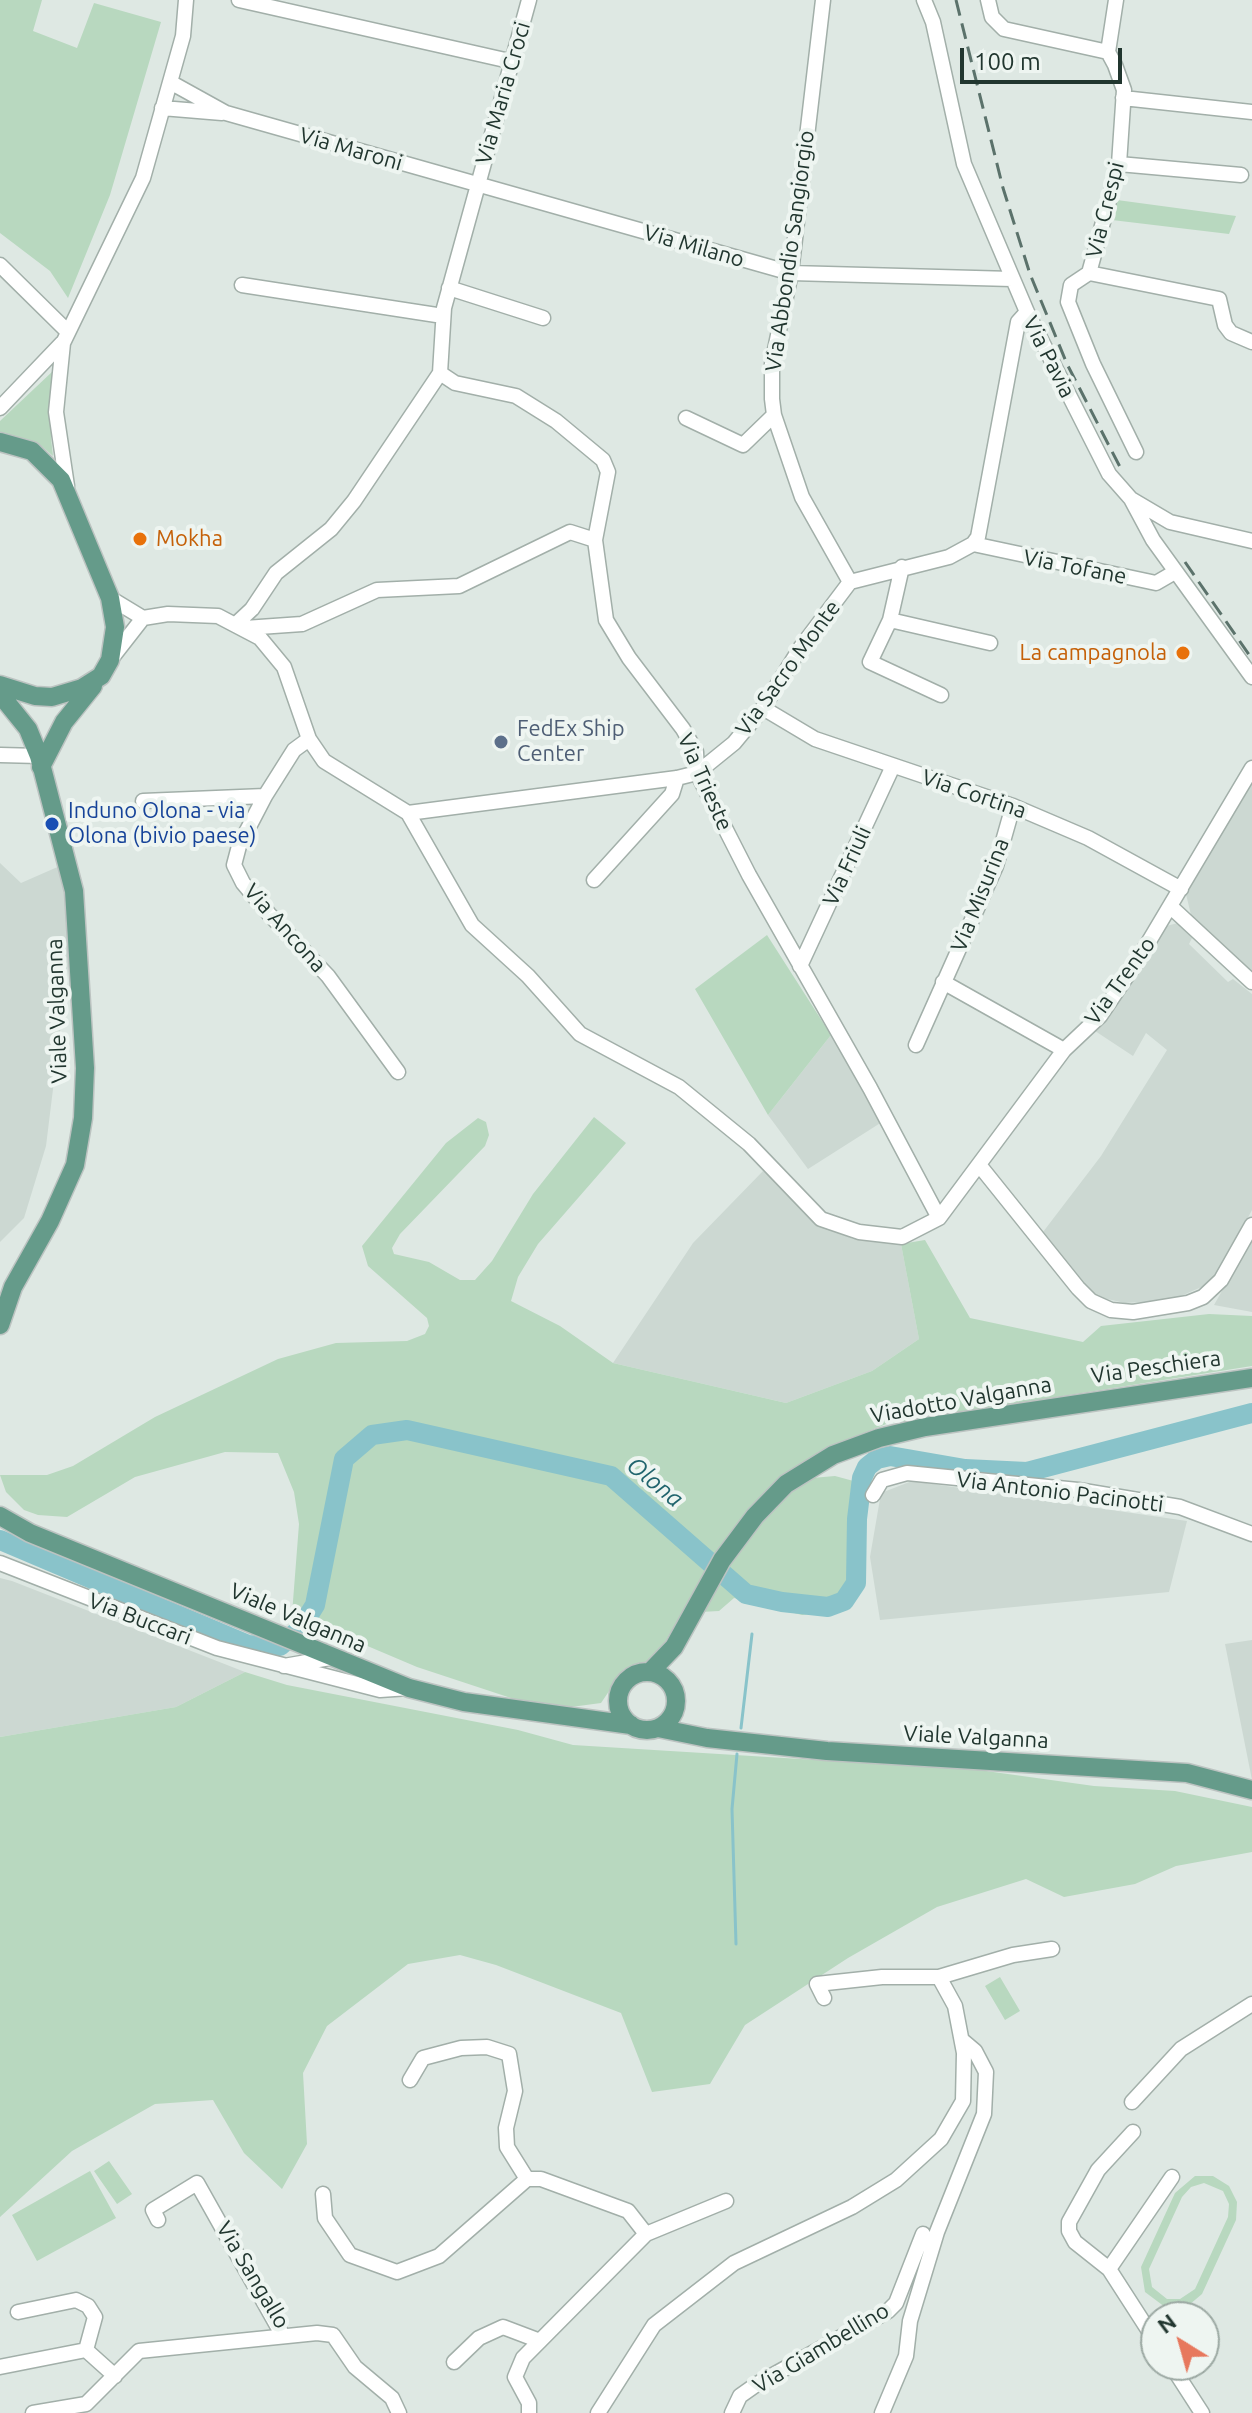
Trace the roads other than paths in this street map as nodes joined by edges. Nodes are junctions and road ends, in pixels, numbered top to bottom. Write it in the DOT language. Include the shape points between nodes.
graph roads {
  1 [pos="186,0"];
  2 [pos="239,0"];
  3 [pos="529,0"];
  4 [pos="823,0"];
  5 [pos="924,0"];
  6 [pos="988,0"];
  7 [pos="1116,0"];
  8 [pos="1108,52"];
  9 [pos="514,62"];
  10 [pos="170,82"];
  11 [pos="1123,98"];
  12 [pos="162,108"];
  13 [pos="1252,112"];
  14 [pos="226,113"];
  15 [pos="1119,164"];
  16 [pos="1241,175"];
  17 [pos="476,185"];
  18 [pos="0,265"];
  19 [pos="791,273"];
  20 [pos="1089,273"];
  21 [pos="1012,279"];
  22 [pos="242,285"];
  23 [pos="449,288"];
  24 [pos="1027,312"];
  25 [pos="443,316"];
  26 [pos="543,318"];
  27 [pos="65,337"];
  28 [pos="1252,342"];
  29 [pos="440,373"];
  30 [pos="0,408"];
  31 [pos="774,415"];
  32 [pos="686,418"];
  33 [pos="0,442"];
  34 [pos="1136,452"];
  35 [pos="68,493"];
  36 [pos="1131,499"];
  37 [pos="595,540"];
  38 [pos="1252,541"];
  39 [pos="973,544"];
  40 [pos="902,567"];
  41 [pos="1175,572"];
  42 [pos="850,582"];
  43 [pos="110,598"];
  44 [pos="143,618"];
  45 [pos="890,620"];
  46 [pos="241,626"];
  47 [pos="990,643"];
  48 [pos="106,668"];
  49 [pos="1252,677"];
  50 [pos="0,685"];
  51 [pos="0,694"];
  52 [pos="941,695"];
  53 [pos="763,708"];
  54 [pos="309,739"];
  55 [pos="0,755"];
  56 [pos="40,762"];
  57 [pos="893,766"];
  58 [pos="1252,768"];
  59 [pos="697,773"];
  60 [pos="677,778"];
  61 [pos="265,796"];
  62 [pos="143,801"];
  63 [pos="1017,807"];
  64 [pos="408,813"];
  65 [pos="594,880"];
  66 [pos="1181,889"];
  67 [pos="1171,907"];
  68 [pos="800,966"];
  69 [pos="943,982"];
  70 [pos="1252,982"];
  71 [pos="916,1045"];
  72 [pos="1064,1050"];
  73 [pos="398,1072"];
  74 [pos="980,1166"];
  75 [pos="939,1218"];
  76 [pos="1252,1225"];
  77 [pos="0,1325"];
  78 [pos="1252,1378"];
  79 [pos="1068,1405"];
  80 [pos="873,1495"];
  81 [pos="0,1516"];
  82 [pos="1252,1534"];
  83 [pos="0,1563"];
  84 [pos="674,1647"];
  85 [pos="330,1658"];
  86 [pos="284,1666"];
  87 [pos="650,1672"];
  88 [pos="669,1682"];
  89 [pos="409,1688"];
  90 [pos="619,1703"];
  91 [pos="674,1712"];
  92 [pos="591,1721"];
  93 [pos="631,1725"];
  94 [pos="658,1728"];
  95 [pos="695,1736"];
  96 [pos="1252,1790"];
  97 [pos="1052,1949"];
  98 [pos="939,1977"];
  99 [pos="824,1998"];
  100 [pos="1252,2004"];
  101 [pos="962,2040"];
  102 [pos="410,2080"];
  103 [pos="1132,2102"];
  104 [pos="1133,2132"];
  105 [pos="1172,2177"];
  106 [pos="527,2179"];
  107 [pos="323,2194"];
  108 [pos="726,2201"];
  109 [pos="158,2220"];
  110 [pos="646,2234"];
  111 [pos="923,2234"];
  112 [pos="1109,2269"];
  113 [pos="18,2312"];
  114 [pos="1140,2317"];
  115 [pos="283,2336"];
  116 [pos="540,2341"];
  117 [pos="86,2350"];
  118 [pos="454,2362"];
  119 [pos="0,2367"];
  120 [pos="115,2376"];
  121 [pos="1181,2381"];
  122 [pos="33,2413"];
  123 [pos="399,2413"];
  124 [pos="529,2413"];
  125 [pos="598,2413"];
  126 [pos="732,2413"];
  127 [pos="882,2413"];
  128 [pos="1202,2413"];
  1 -- 10 [label="street"];
  2 -- 9 [label="street"];
  3 -- 9 [label="street, Via Maria Croci"];
  4 -- 19 [label="street, Via Abbondio Sangiorgio"];
  5 -- 21 [label="street, Via Pavia" via="964,164"];
  6 -- 8 [label="street" via="992,17 1004,29"];
  7 -- 8 [label="street"];
  8 -- 11 [label="street, Via Crespi"];
  9 -- 17 [label="street, Via Maria Croci"];
  10 -- 12 [label="street"];
  10 -- 14 [label="street, Via Maroni"];
  11 -- 13 [label="street"];
  11 -- 15 [label="street, Via Crespi"];
  12 -- 14 [label="street, Via Maroni"];
  12 -- 27 [label="street" via="137,192"];
  14 -- 17 [label="street, Via Maroni"];
  15 -- 16 [label="street"];
  15 -- 20 [label="street, Via Crespi"];
  17 -- 19 [label="street, Via Milano"];
  17 -- 23 [label="street, Via Maria Croci"];
  18 -- 27 [label="street"];
  19 -- 21 [label="street, Via Milano"];
  19 -- 31 [label="street, Via Abbondio Sangiorgio" via="772,364"];
  20 -- 28 [label="street, Via Crespi" via="1219,299 1225,325"];
  20 -- 34 [label="street, Via Crespi" via="1071,285 1068,302"];
  21 -- 24 [label="street, Via Pavia"];
  22 -- 25 [label="street"];
  23 -- 25 [label="street, Via Maria Croci"];
  23 -- 26 [label="street"];
  24 -- 36 [label="street, Via Pavia" via="1101,460"];
  24 -- 39 [label="street" via="1018,322 984,517"];
  25 -- 29 [label="street, Via Maria Croci"];
  27 -- 30 [label="street"];
  27 -- 35 [label="street" via="56,412"];
  29 -- 37 [label="street, Via Trieste" via="455,383 516,396 595,451 608,472"];
  29 -- 46 [label="street" via="372,477 331,529 276,573"];
  31 -- 32 [label="street" via="743,445"];
  31 -- 42 [label="street, Via Abbondio Sangiorgio" via="802,497"];
  33 -- 35 [label="main road" via="32,451 53,469"];
  35 -- 43 [label="main road"];
  36 -- 38 [label="street" via="1170,522"];
  36 -- 41 [label="street, Via Pavia"];
  37 -- 46 [label="street" via="570,532 459,586 377,590 302,624"];
  37 -- 59 [label="street, Via Trieste" via="606,620 683,729 696,752"];
  39 -- 40 [label="street, Via Sacro Monte" via="949,557"];
  39 -- 41 [label="street, Via Tofane" via="1156,583"];
  40 -- 42 [label="street, Via Sacro Monte"];
  40 -- 45 [label="street"];
  41 -- 49 [label="street, Via Pavia"];
  42 -- 53 [label="street, Via Sacro Monte"];
  43 -- 44 [label="street"];
  43 -- 48 [label="main road" via="115,627"];
  44 -- 46 [label="street" via="195,614"];
  44 -- 48 [label="street"];
  45 -- 47 [label="street"];
  45 -- 52 [label="street" via="870,662"];
  46 -- 54 [label="street" via="260,638 284,667"];
  48 -- 50 [label="main road" via="82,688 52,697"];
  48 -- 56 [label="main road"];
  51 -- 56 [label="main road, Viale Valganna" via="28,729"];
  53 -- 57 [label="street, Via Cortina" via="815,739"];
  53 -- 59 [label="street, Via Sacro Monte" via="734,743"];
  54 -- 61 [label="street, Via Ancona" via="294,750"];
  54 -- 64 [label="street" via="324,761"];
  55 -- 56 [label="street"];
  56 -- 77 [label="main road, Viale Valganna" via="74,891 83,1118 75,1165 13,1287"];
  57 -- 63 [label="street, Via Cortina"];
  57 -- 68 [label="street, Via Friuli"];
  58 -- 66 [label="street, Via Trento"];
  59 -- 60 [label="street, Via Sacro Monte"];
  59 -- 68 [label="street, Via Trieste"];
  60 -- 64 [label="street, Via Sacro Monte"];
  60 -- 65 [label="street" via="672,794"];
  61 -- 62 [label="street"];
  61 -- 73 [label="street, Via Ancona" via="234,865 260,904 328,976"];
  63 -- 66 [label="street, Via Cortina" via="1088,838"];
  63 -- 69 [label="street, Via Misurina"];
  64 -- 75 [label="street" via="472,925 580,1034 657,1073 716,1115 821,1219 859,1232 902,1237"];
  66 -- 67 [label="street, Via Trento"];
  67 -- 70 [label="street"];
  67 -- 72 [label="street, Via Trento" via="1100,1016"];
  68 -- 75 [label="street, Via Trieste"];
  69 -- 71 [label="street, Via Misurina"];
  69 -- 72 [label="street"];
  72 -- 74 [label="street, Via Trento"];
  74 -- 75 [label="street, Via Trento"];
  74 -- 76 [label="street" via="1091,1301 1124,1312 1203,1297 1221,1280"];
  78 -- 79 [label="main road, Via Peschiera"];
  79 -- 84 [label="main road, Viadotto Valganna" via="895,1433 817,1463 778,1492 745,1528"];
  80 -- 82 [label="street, Via Antonio Pacinotti" via="882,1480 907,1473 1078,1490 1180,1507"];
  81 -- 85 [label="main road, Viale Valganna"];
  83 -- 86 [label="street, Via Buccari" via="217,1648"];
  84 -- 87 [label="main road"];
  84 -- 88 [label="main road"];
  85 -- 86 [label="street, Via Buccari"];
  85 -- 89 [label="main road, Viale Valganna"];
  86 -- 89 [label="street, Via Buccari" via="380,1690"];
  87 -- 88 [label="main road"];
  87 -- 90 [label="main road" via="627,1680"];
  88 -- 91 [label="main road" via="675,1693"];
  89 -- 92 [label="main road, Viale Valganna"];
  90 -- 92 [label="main road"];
  90 -- 93 [label="main road"];
  91 -- 94 [label="main road"];
  91 -- 95 [label="main road"];
  92 -- 93 [label="main road, Viale Valganna"];
  93 -- 94 [label="main road"];
  94 -- 95 [label="main road, Viale Valganna"];
  95 -- 96 [label="main road, Viale Valganna" via="887,1756 1187,1773"];
  97 -- 98 [label="street"];
  98 -- 99 [label="street" via="817,1984"];
  98 -- 101 [label="street" via="955,2006"];
  100 -- 103 [label="street" via="1181,2049"];
  101 -- 125 [label="street" via="963,2101 941,2139 896,2180 734,2263 689,2296 654,2325"];
  101 -- 127 [label="street" via="986,2072 984,2114 937,2232 910,2321 906,2356"];
  102 -- 106 [label="street" via="423,2058 461,2048 487,2047 509,2054 515,2091 507,2147"];
  104 -- 112 [label="street" via="1098,2170 1069,2222 1075,2242"];
  105 -- 112 [label="street"];
  106 -- 107 [label="street" via="439,2256 397,2272 350,2255 325,2218"];
  106 -- 110 [label="street" via="541,2179 628,2211"];
  108 -- 110 [label="street"];
  109 -- 115 [label="street, Via Sangallo" via="153,2210 197,2183"];
  110 -- 116 [label="street"];
  111 -- 126 [label="street, Via Giambellino" via="888,2311 757,2384 740,2396"];
  112 -- 114 [label="street"];
  113 -- 117 [label="street" via="76,2300 88,2306 95,2317"];
  115 -- 120 [label="street" via="139,2351"];
  115 -- 123 [label="street, Via Sangallo" via="333,2335 355,2367 392,2398"];
  116 -- 118 [label="street" via="503,2327 479,2338"];
  116 -- 124 [label="street" via="516,2370 516,2384 529,2403"];
  117 -- 119 [label="street"];
  117 -- 120 [label="street"];
  120 -- 122 [label="street" via="86,2404"];
  121 -- 128 [label="street"];
}
